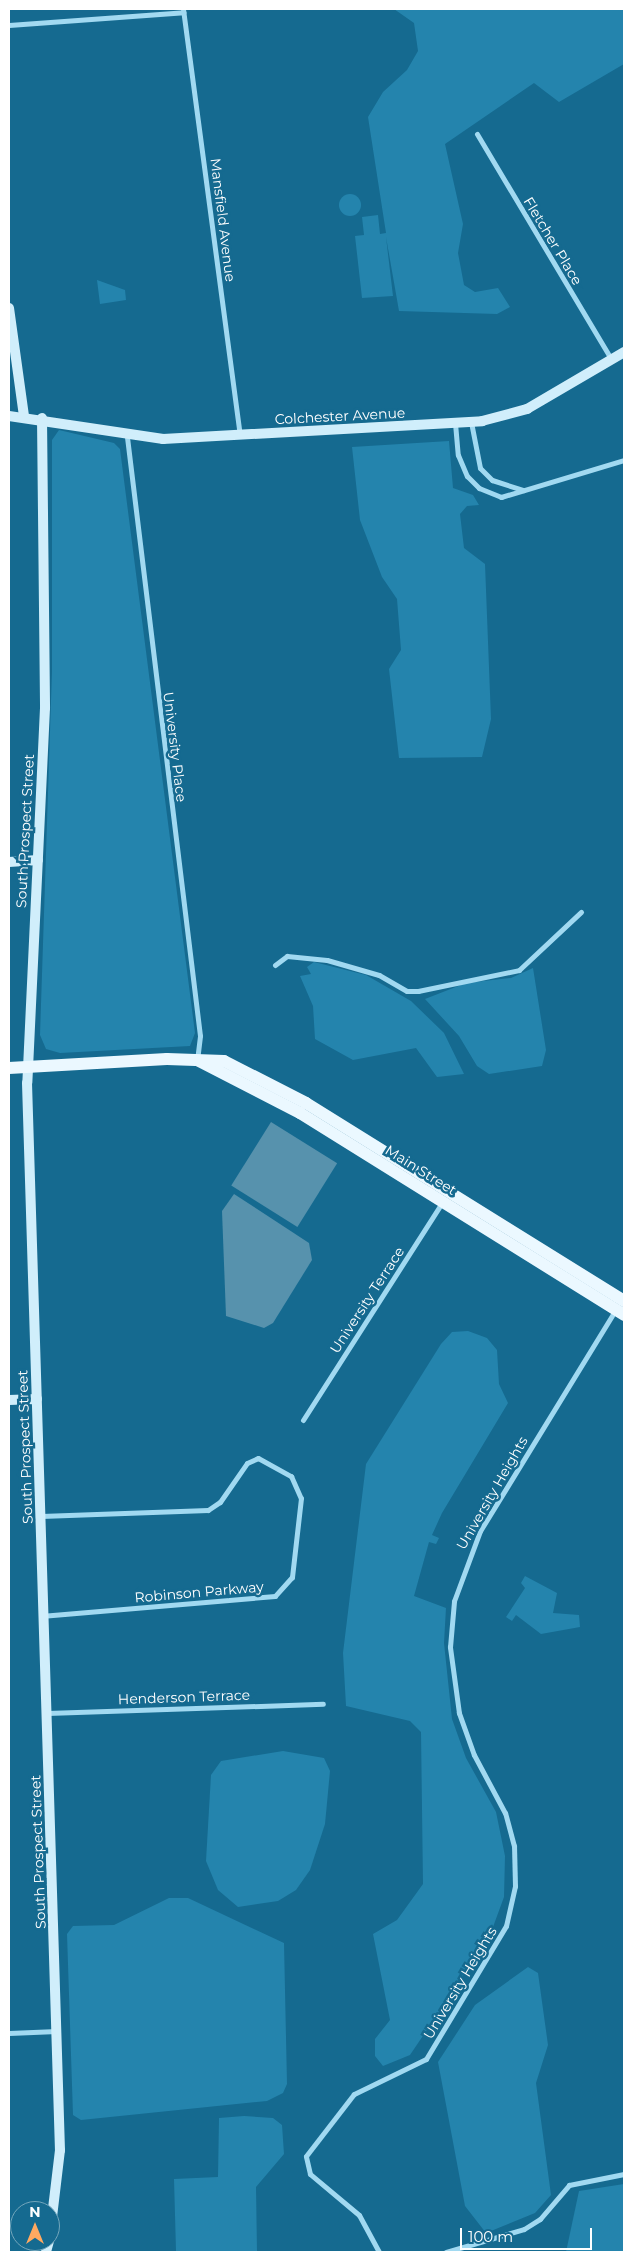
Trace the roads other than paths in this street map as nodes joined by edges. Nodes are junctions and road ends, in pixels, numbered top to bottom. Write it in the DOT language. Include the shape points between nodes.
graph roads {
  1 [pos="184,10"];
  2 [pos="9,25"];
  3 [pos="477,134"];
  4 [pos="9,308"];
  5 [pos="624,352"];
  6 [pos="611,359"];
  7 [pos="9,416"];
  8 [pos="24,416"];
  9 [pos="42,418"];
  10 [pos="471,422"];
  11 [pos="455,423"];
  12 [pos="240,435"];
  13 [pos="127,437"];
  14 [pos="624,460"];
  15 [pos="523,490"];
  16 [pos="38,860"];
  17 [pos="9,862"];
  18 [pos="582,912"];
  19 [pos="274,965"];
  20 [pos="197,1060"];
  21 [pos="27,1067"];
  22 [pos="9,1068"];
  23 [pos="446,1197"];
  24 [pos="622,1306"];
  25 [pos="37,1399"];
  26 [pos="9,1400"];
  27 [pos="303,1420"];
  28 [pos="41,1516"];
  29 [pos="44,1616"];
  30 [pos="323,1704"];
  31 [pos="47,1713"];
  32 [pos="57,2031"];
  33 [pos="9,2033"];
  34 [pos="624,2174"];
  35 [pos="55,2201"];
  36 [pos="379,2252"];
  37 [pos="446,2252"];
  1 -- 2 [label="street"];
  1 -- 12 [label="street, Mansfield Avenue"];
  3 -- 6 [label="street, Fletcher Place"];
  4 -- 8 [label="street"];
  5 -- 6 [label="street, Colchester Avenue"];
  6 -- 10 [label="street, Colchester Avenue" via="527,409"];
  7 -- 8 [label="street, Colchester Avenue"];
  8 -- 9 [label="street, Colchester Avenue"];
  9 -- 13 [label="street, Colchester Avenue"];
  9 -- 16 [label="street, South Prospect Street" via="46,634"];
  10 -- 11 [label="street, Colchester Avenue"];
  10 -- 15 [label="street" via="473,448 484,472 492,480"];
  11 -- 12 [label="street, Colchester Avenue"];
  11 -- 15 [label="street" via="458,455 473,483 508,498"];
  12 -- 13 [label="street, Colchester Avenue"];
  13 -- 20 [label="street, University Place" via="200,1036"];
  14 -- 15 [label="street"];
  16 -- 17 [label="street"];
  16 -- 21 [label="street, South Prospect Street"];
  18 -- 19 [label="street" via="519,970 418,991 407,991 379,976 327,960 287,956"];
  20 -- 21 [label="main road, Main Street"];
  20 -- 23 [label="main road, Main Street" via="300,1113"];
  21 -- 22 [label="main road, Main Street"];
  21 -- 25 [label="street, South Prospect Street"];
  23 -- 24 [label="main road, Main Street"];
  23 -- 27 [label="street, University Terrace"];
  24 -- 36 [label="street, University Heights" via="480,1531 454,1601 450,1647 459,1713 474,1755 505,1813 514,1846 515,1886 506,1926 426,2059 354,2094 306,2156 308,2171 359,2215"];
  25 -- 26 [label="street"];
  25 -- 28 [label="street, South Prospect Street"];
  28 -- 29 [label="street, South Prospect Street"];
  28 -- 29 [label="street, Robinson Parkway" via="208,1510 224,1498 247,1463 258,1458 291,1476 301,1498 292,1577 275,1596"];
  29 -- 31 [label="street, South Prospect Street"];
  30 -- 31 [label="street, Henderson Terrace"];
  31 -- 32 [label="street, South Prospect Street"];
  32 -- 33 [label="street"];
  32 -- 35 [label="street, South Prospect Street" via="60,2163"];
  34 -- 37 [label="street" via="569,2185 540,2219 524,2229"];
}
